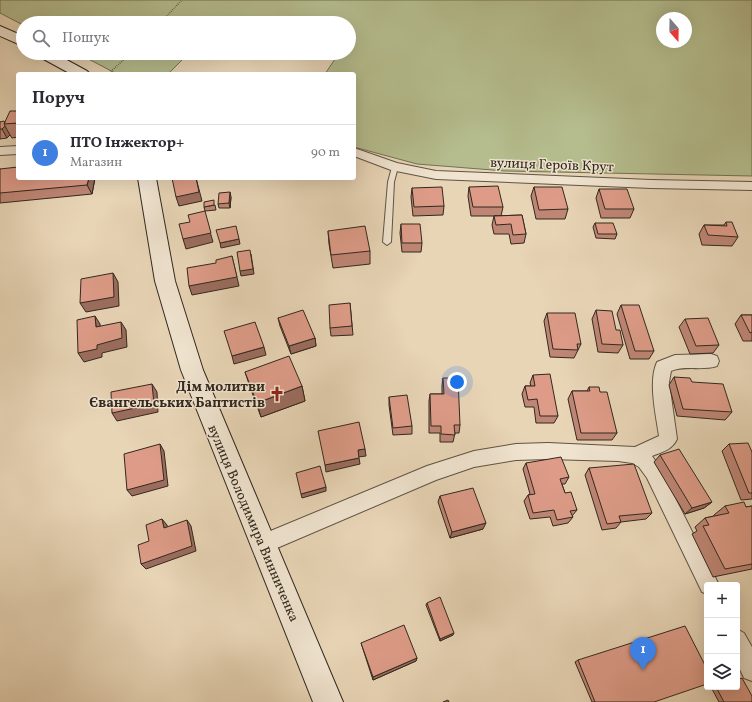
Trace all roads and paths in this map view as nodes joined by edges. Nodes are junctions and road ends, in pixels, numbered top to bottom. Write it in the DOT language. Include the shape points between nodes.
graph roads {
  1 [pos="182,0"];
  2 [pos="167,16"];
  3 [pos="0,30"];
  4 [pos="16,38"];
  5 [pos="56,60"];
  6 [pos="123,60"];
  7 [pos="78,72"];
  8 [pos="110,72"];
  9 [pos="16,150"];
  10 [pos="0,151"];
  11 [pos="356,153"];
  12 [pos="395,167"];
  13 [pos="148,180"];
  14 [pos="752,186"];
  15 [pos="387,242"];
  16 [pos="712,361"];
  17 [pos="635,456"];
  18 [pos="262,544"];
  19 [pos="708,582"];
  20 [pos="740,646"];
  21 [pos="752,670"];
  22 [pos="328,702"];
  1 -- 2 [label="path"];
  3 -- 4 [label="main road"];
  5 -- 7 [label="main road"];
  6 -- 8 [label="path"];
  9 -- 10 [label="street"];
  11 -- 12 [label="street, вулиця Героїв Крут"];
  12 -- 14 [label="street, вулиця Героїв Крут" via="423,174 464,177"];
  12 -- 15 [label="lane" via="391,182"];
  13 -- 18 [label="main road, вулиця Володимира Винниченка" via="165,281 182,340 207,410"];
  16 -- 17 [label="street" via="675,362 663,366 661,382 668,439"];
  17 -- 18 [label="street" via="618,453 548,451 516,452 474,459 433,472"];
  17 -- 19 [label="street" via="645,461 653,472"];
  18 -- 22 [label="main road, вулиця Володимира Винниченка"];
  20 -- 21 [label="street"];
}
